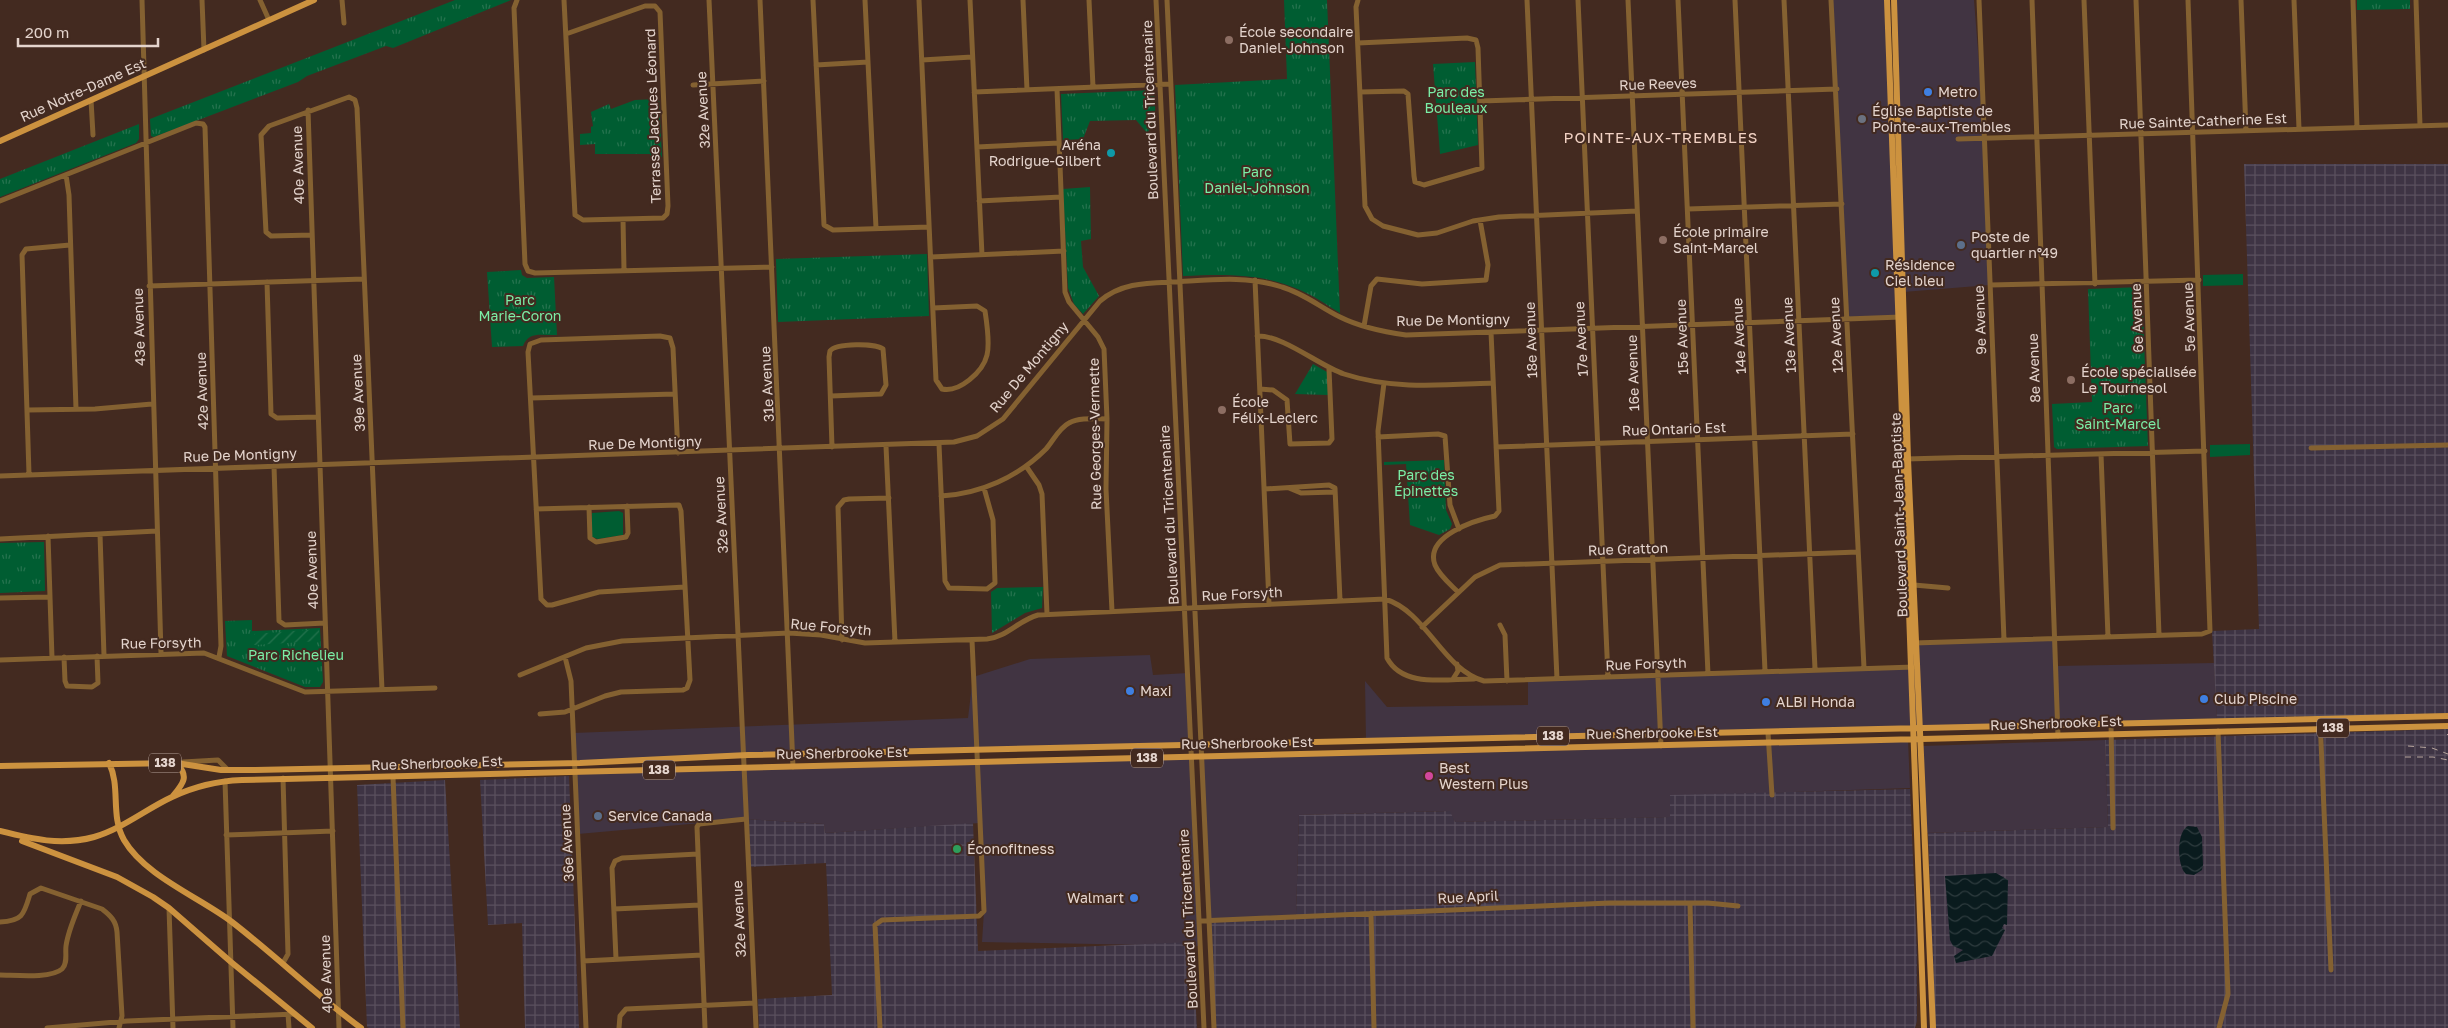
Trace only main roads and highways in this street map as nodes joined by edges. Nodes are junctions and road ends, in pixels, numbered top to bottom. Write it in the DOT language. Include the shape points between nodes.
graph roads {
  1 [pos="314,0"];
  2 [pos="1887,0"];
  3 [pos="1894,0"];
  4 [pos="1892,66"];
  5 [pos="0,141"];
  6 [pos="2448,716"];
  7 [pos="2217,721"];
  8 [pos="2162,723"];
  9 [pos="2140,724"];
  10 [pos="2448,726"];
  11 [pos="1996,727"];
  12 [pos="1917,728"];
  13 [pos="2218,731"];
  14 [pos="1822,732"];
  15 [pos="2141,733"];
  16 [pos="2162,733"];
  17 [pos="1695,734"];
  18 [pos="1727,734"];
  19 [pos="1532,737"];
  20 [pos="1488,738"];
  21 [pos="1996,738"];
  22 [pos="1918,739"];
  23 [pos="1376,741"];
  24 [pos="1334,742"];
  25 [pos="1822,742"];
  26 [pos="1727,744"];
  27 [pos="1695,745"];
  28 [pos="1112,747"];
  29 [pos="1045,749"];
  30 [pos="1532,749"];
  31 [pos="1489,750"];
  32 [pos="919,751"];
  33 [pos="1377,752"];
  34 [pos="868,753"];
  35 [pos="1334,754"];
  36 [pos="1102,759"];
  37 [pos="1038,761"];
  38 [pos="109,763"];
  39 [pos="176,763"];
  40 [pos="919,764"];
  41 [pos="868,765"];
  42 [pos="0,766"];
  43 [pos="172,797"];
  44 [pos="118,827"];
  45 [pos="0,832"];
  46 [pos="1917,835"];
  47 [pos="1926,835"];
  48 [pos="1918,858"];
  49 [pos="1926,858"];
  50 [pos="1929,945"];
  51 [pos="1921,946"];
  52 [pos="312,1028"];
  53 [pos="361,1028"];
  54 [pos="1922,1028"];
  55 [pos="1933,1028"];
  1 -- 5 [label="main road, Rue Notre-Dame Est"];
  2 -- 4 [label="main road, Boulevard Saint-Jean-Baptiste"];
  3 -- 4 [label="main road, Boulevard Saint-Jean-Baptiste"];
  4 -- 12 [label="main road, Boulevard Saint-Jean-Baptiste"];
  6 -- 7 [label="main road, Rue Sherbrooke Est / 138"];
  7 -- 8 [label="main road, Rue Sherbrooke Est / 138"];
  7 -- 13 [label="main road"];
  8 -- 9 [label="main road, Rue Sherbrooke Est / 138"];
  8 -- 16 [label="main road"];
  9 -- 11 [label="main road, Rue Sherbrooke Est / 138"];
  9 -- 15 [label="main road"];
  10 -- 13 [label="main road, Rue Sherbrooke Est / 138"];
  11 -- 12 [label="main road, Rue Sherbrooke Est / 138"];
  11 -- 21 [label="main road"];
  12 -- 14 [label="main road, Rue Sherbrooke Est / 138"];
  12 -- 22 [label="main road, Boulevard Saint-Jean-Baptiste"];
  13 -- 16 [label="main road, Rue Sherbrooke Est / 138"];
  14 -- 18 [label="main road, Rue Sherbrooke Est / 138"];
  14 -- 25 [label="main road"];
  15 -- 16 [label="main road, Rue Sherbrooke Est / 138"];
  15 -- 21 [label="main road, Rue Sherbrooke Est / 138"];
  17 -- 18 [label="main road, Rue Sherbrooke Est / 138"];
  17 -- 19 [label="main road, Rue Sherbrooke Est / 138"];
  17 -- 27 [label="main road"];
  18 -- 26 [label="main road"];
  19 -- 20 [label="main road, Rue Sherbrooke Est / 138"];
  19 -- 30 [label="main road"];
  20 -- 23 [label="main road, Rue Sherbrooke Est / 138"];
  20 -- 31 [label="main road"];
  21 -- 22 [label="main road, Rue Sherbrooke Est / 138"];
  22 -- 25 [label="main road, Rue Sherbrooke Est / 138"];
  22 -- 46 [label="main road, Boulevard Saint-Jean-Baptiste"];
  22 -- 47 [label="main road, Boulevard Saint-Jean-Baptiste"];
  23 -- 24 [label="main road, Rue Sherbrooke Est / 138"];
  23 -- 33 [label="main road"];
  24 -- 28 [label="main road, Rue Sherbrooke Est / 138"];
  24 -- 35 [label="main road"];
  25 -- 26 [label="main road, Rue Sherbrooke Est / 138"];
  26 -- 27 [label="main road, Rue Sherbrooke Est / 138"];
  27 -- 30 [label="main road, Rue Sherbrooke Est / 138"];
  28 -- 29 [label="main road, Rue Sherbrooke Est / 138"];
  28 -- 36 [label="main road"];
  29 -- 32 [label="main road, Rue Sherbrooke Est / 138"];
  29 -- 37 [label="main road"];
  30 -- 31 [label="main road, Rue Sherbrooke Est / 138"];
  31 -- 33 [label="main road, Rue Sherbrooke Est / 138"];
  32 -- 34 [label="main road, Rue Sherbrooke Est / 138"];
  32 -- 40 [label="main road"];
  33 -- 35 [label="main road, Rue Sherbrooke Est / 138"];
  34 -- 39 [label="main road, Rue Sherbrooke Est / 138" via="228,770"];
  34 -- 41 [label="main road"];
  35 -- 36 [label="main road, Rue Sherbrooke Est / 138"];
  36 -- 37 [label="main road, Rue Sherbrooke Est / 138"];
  37 -- 40 [label="main road, Rue Sherbrooke Est / 138"];
  38 -- 39 [label="main road, Rue Sherbrooke Est / 138"];
  38 -- 42 [label="main road, Rue Sherbrooke Est / 138"];
  38 -- 44 [label="main road" via="113,772"];
  39 -- 43 [label="main road" via="186,776"];
  40 -- 41 [label="main road, Rue Sherbrooke Est / 138"];
  41 -- 43 [label="main road, Rue Sherbrooke Est / 138" via="283,778 226,781"];
  43 -- 44 [label="main road, Rue Sherbrooke Est / 138"];
  44 -- 45 [label="main road, Rue Sherbrooke Est / 138" via="94,837 63,842"];
  44 -- 53 [label="main road" via="147,868 230,920"];
  45 -- 52 [label="main road" via="117,877 169,908 291,1014"];
  46 -- 47 [label="main road"];
  46 -- 48 [label="main road, Boulevard Saint-Jean-Baptiste"];
  47 -- 49 [label="main road, Boulevard Saint-Jean-Baptiste"];
  48 -- 49 [label="main road"];
  48 -- 51 [label="main road, Boulevard Saint-Jean-Baptiste"];
  49 -- 50 [label="main road, Boulevard Saint-Jean-Baptiste"];
  50 -- 51 [label="main road"];
  50 -- 55 [label="main road, Boulevard Saint-Jean-Baptiste"];
  51 -- 54 [label="main road, Boulevard Saint-Jean-Baptiste"];
}
